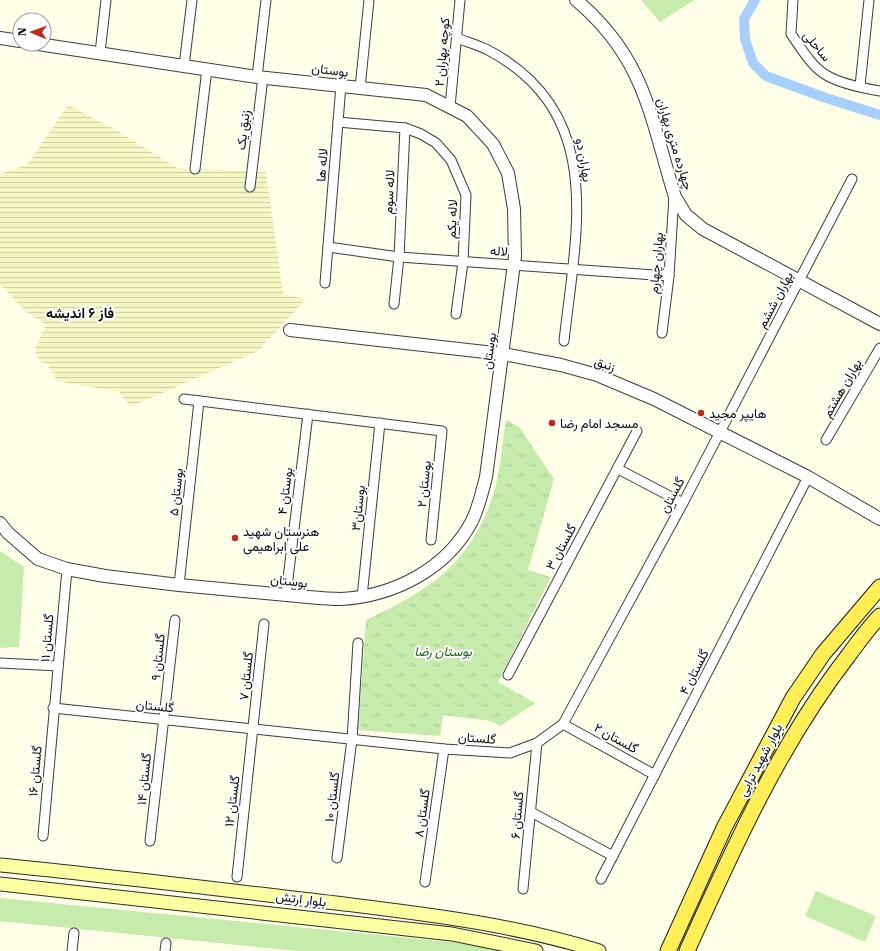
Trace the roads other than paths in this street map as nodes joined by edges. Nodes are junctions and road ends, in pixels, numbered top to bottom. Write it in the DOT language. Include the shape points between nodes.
graph roads {
  1 [pos="106,0"];
  2 [pos="192,0"];
  3 [pos="266,0"];
  4 [pos="369,0"];
  5 [pos="460,0"];
  6 [pos="576,0"];
  7 [pos="793,0"];
  8 [pos="869,0"];
  9 [pos="0,38"];
  10 [pos="457,38"];
  11 [pos="12,40"];
  12 [pos="52,46"];
  13 [pos="100,54"];
  14 [pos="184,66"];
  15 [pos="207,69"];
  16 [pos="260,77"];
  17 [pos="341,85"];
  18 [pos="860,86"];
  19 [pos="360,88"];
  20 [pos="880,91"];
  21 [pos="450,107"];
  22 [pos="338,122"];
  23 [pos="405,128"];
  24 [pos="194,169"];
  25 [pos="852,179"];
  26 [pos="250,187"];
  27 [pos="674,194"];
  28 [pos="328,247"];
  29 [pos="399,257"];
  30 [pos="463,262"];
  31 [pos="514,265"];
  32 [pos="572,269"];
  33 [pos="669,276"];
  34 [pos="800,282"];
  35 [pos="325,283"];
  36 [pos="394,304"];
  37 [pos="456,314"];
  38 [pos="880,324"];
  39 [pos="290,330"];
  40 [pos="662,333"];
  41 [pos="564,341"];
  42 [pos="880,348"];
  43 [pos="503,354"];
  44 [pos="184,399"];
  45 [pos="199,401"];
  46 [pos="308,414"];
  47 [pos="380,423"];
  48 [pos="637,431"];
  49 [pos="719,433"];
  50 [pos="826,440"];
  51 [pos="618,468"];
  52 [pos="808,477"];
  53 [pos="683,503"];
  54 [pos="880,519"];
  55 [pos="0,523"];
  56 [pos="4,533"];
  57 [pos="431,540"];
  58 [pos="67,569"];
  59 [pos="179,585"];
  60 [pos="880,587"];
  61 [pos="286,595"];
  62 [pos="362,597"];
  63 [pos="880,616"];
  64 [pos="175,620"];
  65 [pos="264,624"];
  66 [pos="358,643"];
  67 [pos="0,664"];
  68 [pos="58,666"];
  69 [pos="508,675"];
  70 [pos="53,708"];
  71 [pos="164,720"];
  72 [pos="563,724"];
  73 [pos="254,729"];
  74 [pos="352,739"];
  75 [pos="537,743"];
  76 [pos="444,749"];
  77 [pos="656,775"];
  78 [pos="530,812"];
  79 [pos="42,836"];
  80 [pos="150,841"];
  81 [pos="613,856"];
  82 [pos="337,858"];
  83 [pos="0,865"];
  84 [pos="237,877"];
  85 [pos="601,879"];
  86 [pos="426,882"];
  87 [pos="0,884"];
  88 [pos="523,889"];
  89 [pos="237,890"];
  90 [pos="235,909"];
  91 [pos="74,933"];
  92 [pos="72,951"];
  93 [pos="536,951"];
  94 [pos="599,951"];
  95 [pos="668,951"];
  96 [pos="687,951"];
  1 -- 13 [label="street"];
  2 -- 14 [label="street"];
  3 -- 16 [label="street, زنبق یک"];
  4 -- 19 [label="street"];
  5 -- 10 [label="street, کوچه بهاران ۲"];
  6 -- 27 [label="street, چهارده متری بهاران" via="602,26 633,68 654,120"];
  7 -- 18 [label="street, ساحلی" via="791,34 811,62 825,75"];
  8 -- 18 [label="street"];
  9 -- 11 [label="street"];
  10 -- 21 [label="street, کوچه بهاران ۲"];
  10 -- 32 [label="street, بهاران دو" via="487,50 512,65 536,85 564,128 571,150 576,183 576,234"];
  12 -- 13 [label="street, بوستان"];
  13 -- 14 [label="street, بوستان"];
  14 -- 15 [label="street, بوستان"];
  15 -- 16 [label="street, بوستان"];
  15 -- 24 [label="street"];
  16 -- 17 [label="street, بوستان"];
  16 -- 26 [label="street, زنبق یک"];
  17 -- 19 [label="street, بوستان"];
  17 -- 22 [label="street, لاله ها"];
  18 -- 20 [label="street, ساحلی"];
  19 -- 21 [label="street, بوستان" via="426,95"];
  21 -- 31 [label="street, بوستان" via="467,116 493,144 508,173 514,209"];
  22 -- 23 [label="street, لاله یکم"];
  22 -- 28 [label="street, لاله ها"];
  23 -- 29 [label="street, لاله سوم"];
  23 -- 30 [label="street, لاله یکم" via="436,143 452,160 459,176 466,195"];
  25 -- 34 [label="street, بهاران ششم"];
  27 -- 33 [label="street, بهاران چهارم"];
  27 -- 34 [label="street, چهارده متری بهاران" via="686,215 703,229"];
  28 -- 29 [label="street, لاله"];
  28 -- 35 [label="street, لاله ها"];
  29 -- 30 [label="street, لاله"];
  29 -- 36 [label="street, لاله سوم"];
  30 -- 31 [label="street, لاله"];
  30 -- 37 [label="street, لاله یکم"];
  31 -- 32 [label="street, لاله"];
  31 -- 43 [label="street, بوستان"];
  32 -- 33 [label="street, لاله"];
  32 -- 41 [label="street, بهاران دو"];
  33 -- 40 [label="street, بهاران چهارم"];
  34 -- 38 [label="street, چهارده متری بهاران"];
  34 -- 49 [label="street, بهاران ششم"];
  39 -- 43 [label="street, زنبق"];
  42 -- 50 [label="street, بهاران هشتم"];
  43 -- 49 [label="street, زنبق" via="597,375 628,387"];
  43 -- 62 [label="street, بوستان" via="486,478 471,523 459,541 428,570 398,587"];
  44 -- 45 [label="street"];
  45 -- 46 [label="street"];
  45 -- 59 [label="street, بوستان ۵"];
  46 -- 47 [label="street"];
  46 -- 61 [label="street, بوستان ۴"];
  47 -- 57 [label="street, بوستان ۲" via="442,431"];
  47 -- 62 [label="street, بوستان۳"];
  48 -- 51 [label="street, گلستان ۳"];
  49 -- 52 [label="street, زنبق"];
  49 -- 53 [label="street, گلستان"];
  51 -- 53 [label="street"];
  51 -- 69 [label="street, گلستان ۳"];
  52 -- 54 [label="street, زنبق"];
  52 -- 77 [label="street, گلستان ۴"];
  53 -- 72 [label="street, گلستان"];
  55 -- 56 [label="street, بوستان"];
  56 -- 58 [label="street, بوستان" via="38,559"];
  58 -- 59 [label="street, بوستان"];
  58 -- 68 [label="street, گلستان ۱۱"];
  59 -- 61 [label="street, بوستان"];
  60 -- 95 [label="main road, بلوار شهید ترابی" via="823,654 793,698 724,828"];
  61 -- 62 [label="street, بوستان" via="340,599"];
  63 -- 96 [label="main road, بلوار شهید ترابی" via="836,671 792,738 736,843"];
  64 -- 71 [label="street, گلستان ۹"];
  65 -- 73 [label="street, گلستان ۷"];
  66 -- 74 [label="street, گلستان ۱۰"];
  67 -- 68 [label="street"];
  68 -- 70 [label="street, گلستان ۱۱"];
  70 -- 71 [label="street, گلستان"];
  70 -- 79 [label="street, گلستان ۱۶"];
  71 -- 73 [label="street, گلستان"];
  71 -- 80 [label="street, گلستان ۱۴"];
  72 -- 75 [label="street, گلستان"];
  72 -- 77 [label="street, گلستان ۲"];
  73 -- 74 [label="street, گلستان"];
  73 -- 84 [label="street, گلستان ۱۲"];
  74 -- 76 [label="street, گلستان"];
  74 -- 82 [label="street, گلستان ۱۰"];
  75 -- 76 [label="street, گلستان" via="510,753"];
  75 -- 78 [label="street, گلستان ۶"];
  76 -- 86 [label="street, گلستان ۸"];
  77 -- 81 [label="street, گلستان ۴"];
  78 -- 81 [label="street"];
  78 -- 88 [label="street, گلستان ۶"];
  81 -- 85 [label="street, گلستان ۴"];
  83 -- 89 [label="main road, بلوار ارتش"];
  87 -- 90 [label="main road, بلوار ارتش"];
  89 -- 90 [label="main road"];
  89 -- 94 [label="main road, بلوار ارتش" via="464,919 525,931"];
  90 -- 93 [label="main road, بلوار ارتش" via="452,934"];
  91 -- 92 [label="street"];
}
